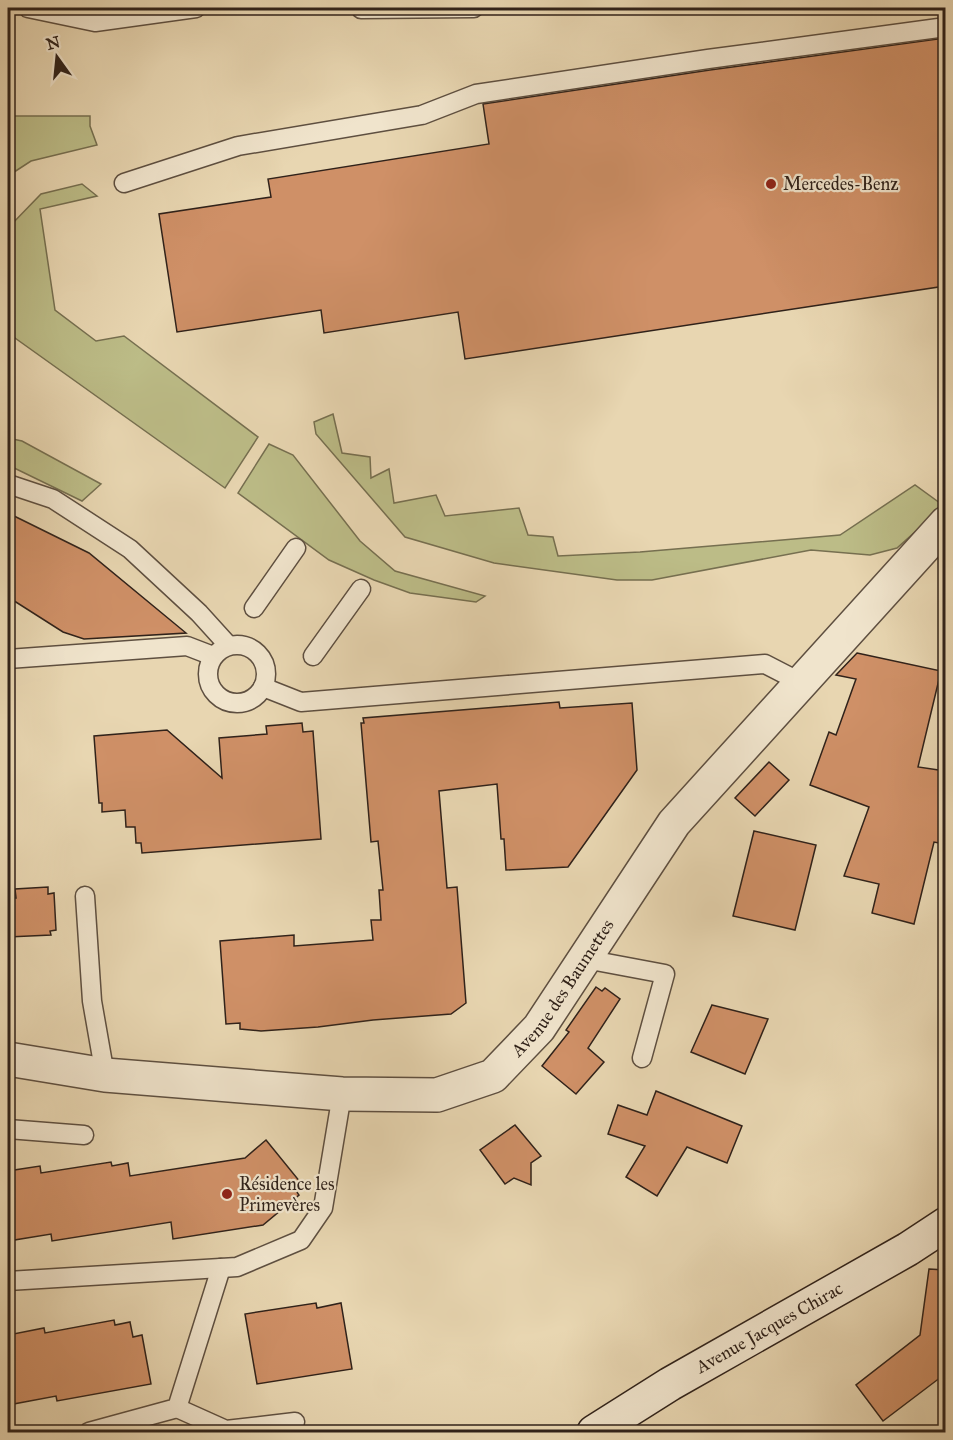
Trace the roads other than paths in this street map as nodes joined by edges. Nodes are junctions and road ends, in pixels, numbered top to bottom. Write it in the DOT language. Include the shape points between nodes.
graph roads {
  1 [pos="15,8"];
  2 [pos="27,8"];
  3 [pos="196,8"];
  4 [pos="361,8"];
  5 [pos="474,8"];
  6 [pos="945,27"];
  7 [pos="124,183"];
  8 [pos="8,484"];
  9 [pos="945,523"];
  10 [pos="296,548"];
  11 [pos="361,589"];
  12 [pos="254,608"];
  13 [pos="228,645"];
  14 [pos="213,656"];
  15 [pos="313,656"];
  16 [pos="8,658"];
  17 [pos="800,682"];
  18 [pos="263,687"];
  19 [pos="85,896"];
  20 [pos="585,959"];
  21 [pos="642,1058"];
  22 [pos="8,1059"];
  23 [pos="105,1075"];
  24 [pos="342,1094"];
  25 [pos="8,1129"];
  26 [pos="84,1135"];
  27 [pos="945,1224"];
  28 [pos="221,1268"];
  29 [pos="8,1281"];
  30 [pos="177,1408"];
  31 [pos="295,1422"];
  32 [pos="89,1432"];
  33 [pos="594,1432"];
  1 -- 2 [label="lane"];
  2 -- 3 [label="lane" via="95,22"];
  4 -- 5 [label="lane"];
  6 -- 7 [label="lane" via="476,94 422,115 238,146"];
  8 -- 13 [label="lane" via="53,499 130,549"];
  9 -- 17 [label="street, Avenue des Baumettes"];
  10 -- 12 [label="lane"];
  11 -- 15 [label="lane"];
  13 -- 14 [label="lane"];
  13 -- 18 [label="lane" via="248,646 256,651 266,668"];
  14 -- 16 [label="lane" via="187,646"];
  14 -- 18 [label="lane" via="208,665 209,684 221,699 230,703 249,701"];
  17 -- 18 [label="lane" via="765,664 301,702"];
  17 -- 20 [label="street, Avenue des Baumettes" via="674,823"];
  19 -- 23 [label="lane" via="92,1001"];
  20 -- 21 [label="lane" via="665,974"];
  20 -- 24 [label="street, Avenue des Baumettes" via="539,1028 493,1076 437,1095"];
  22 -- 23 [label="street, Avenue des Baumettes"];
  23 -- 24 [label="street, Avenue des Baumettes"];
  24 -- 28 [label="lane" via="323,1208 301,1240 237,1267"];
  25 -- 26 [label="lane"];
  27 -- 33 [label="street, Avenue Jacques Chirac"];
  28 -- 29 [label="lane"];
  28 -- 30 [label="lane"];
  30 -- 31 [label="lane" via="226,1430"];
  30 -- 32 [label="lane"];
}
